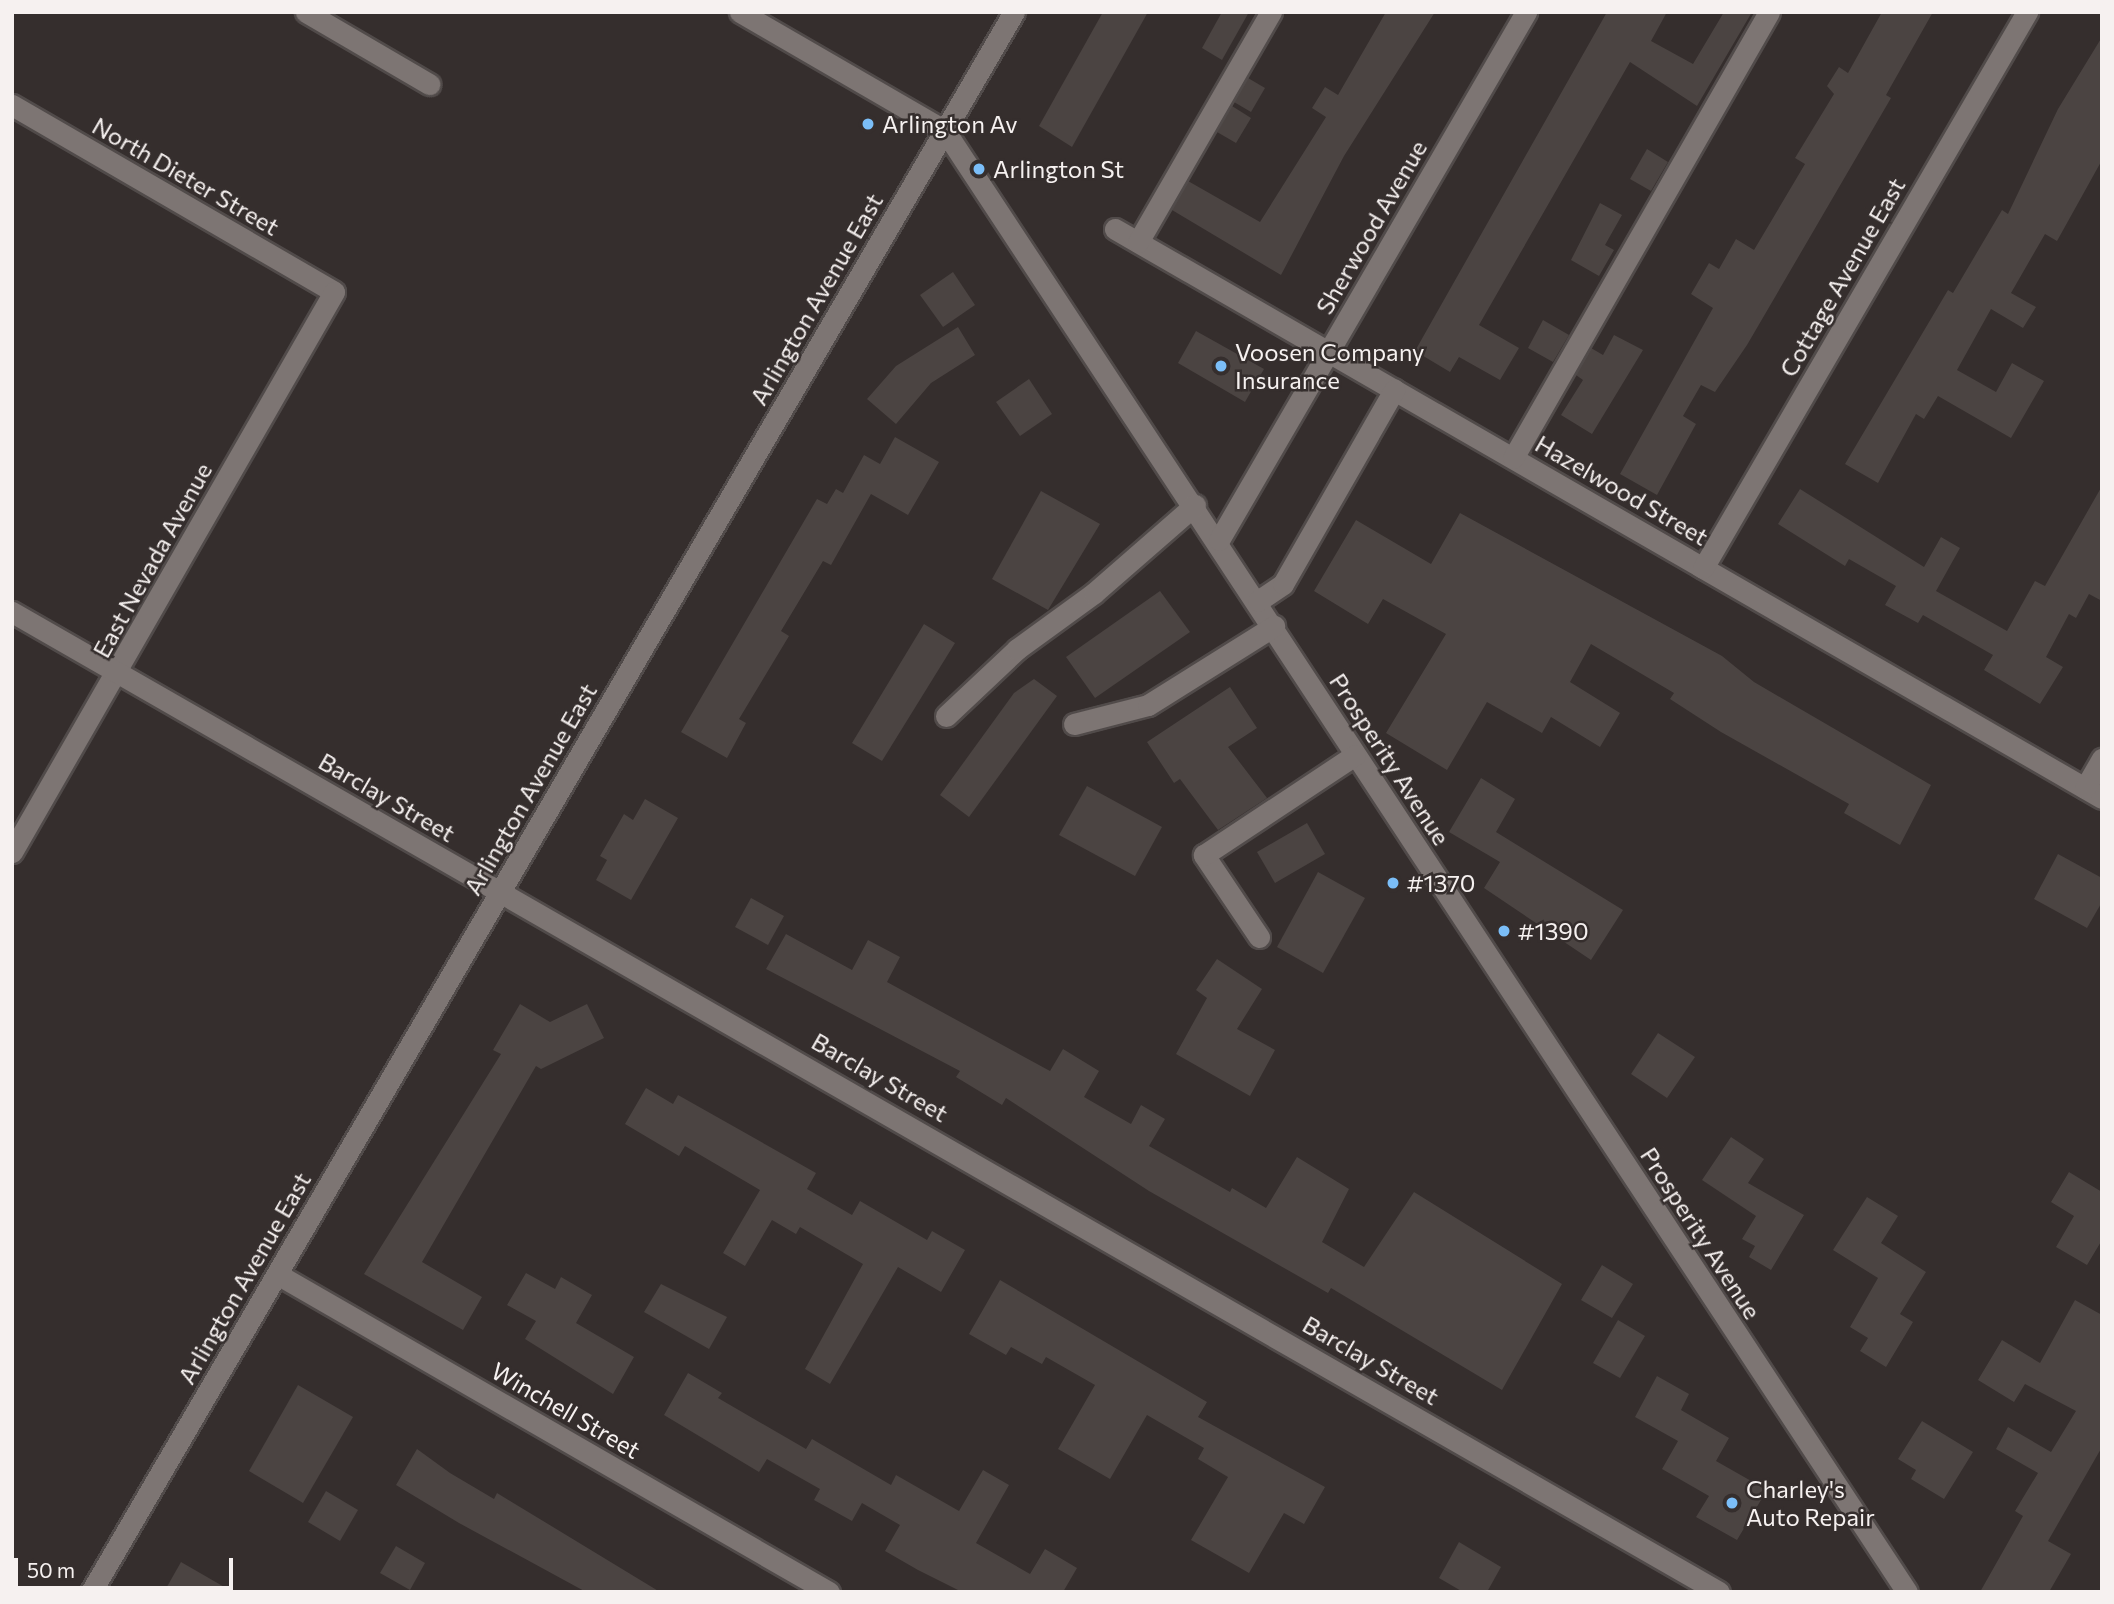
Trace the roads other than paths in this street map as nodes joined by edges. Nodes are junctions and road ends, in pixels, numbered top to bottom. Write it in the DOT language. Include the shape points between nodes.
graph roads {
  1 [pos="306,12"];
  2 [pos="1014,12"];
  3 [pos="1271,12"];
  4 [pos="1526,12"];
  5 [pos="1769,12"];
  6 [pos="2027,12"];
  7 [pos="745,14"];
  8 [pos="429,84"];
  9 [pos="12,106"];
  10 [pos="945,131"];
  11 [pos="1115,229"];
  12 [pos="1138,242"];
  13 [pos="334,292"];
  14 [pos="1328,352"];
  15 [pos="1394,390"];
  16 [pos="1513,458"];
  17 [pos="1195,505"];
  18 [pos="1219,540"];
  19 [pos="1703,568"];
  20 [pos="1258,601"];
  21 [pos="12,612"];
  22 [pos="1273,626"];
  23 [pos="119,674"];
  24 [pos="946,716"];
  25 [pos="1074,724"];
  26 [pos="1355,755"];
  27 [pos="2102,758"];
  28 [pos="2093,793"];
  29 [pos="12,852"];
  30 [pos="501,891"];
  31 [pos="1259,937"];
  32 [pos="277,1274"];
  33 [pos="90,1592"];
  34 [pos="829,1592"];
  35 [pos="1719,1592"];
  36 [pos="1907,1592"];
  1 -- 8 [label="street"];
  2 -- 10 [label="street, Arlington Avenue East"];
  3 -- 12 [label="street"];
  4 -- 14 [label="street, Sherwood Avenue"];
  5 -- 16 [label="street"];
  6 -- 19 [label="street, Cottage Avenue East"];
  7 -- 10 [label="street"];
  9 -- 13 [label="street, North Dieter Street"];
  10 -- 17 [label="street, Prosperity Avenue"];
  10 -- 30 [label="street, Arlington Avenue East"];
  11 -- 12 [label="street, Hazelwood Street"];
  12 -- 14 [label="street, Hazelwood Street"];
  13 -- 23 [label="street, East Nevada Avenue"];
  14 -- 15 [label="street, Hazelwood Street"];
  14 -- 18 [label="street, Sherwood Avenue"];
  15 -- 16 [label="street, Hazelwood Street"];
  15 -- 20 [label="street" via="1283,584"];
  16 -- 19 [label="street, Hazelwood Street"];
  17 -- 18 [label="street, Prosperity Avenue"];
  17 -- 24 [label="street" via="1094,593 1017,649"];
  18 -- 20 [label="street, Prosperity Avenue"];
  19 -- 28 [label="street, Hazelwood Street"];
  20 -- 22 [label="street, Prosperity Avenue"];
  21 -- 23 [label="street, Barclay Street"];
  22 -- 25 [label="street" via="1148,705"];
  22 -- 26 [label="street, Prosperity Avenue"];
  23 -- 29 [label="street, East Nevada Avenue"];
  23 -- 30 [label="street, Barclay Street"];
  26 -- 31 [label="street" via="1204,855"];
  26 -- 36 [label="street, Prosperity Avenue"];
  27 -- 28 [label="street"];
  30 -- 32 [label="street, Arlington Avenue East"];
  30 -- 35 [label="street, Barclay Street"];
  32 -- 33 [label="street, Arlington Avenue East"];
  32 -- 34 [label="street, Winchell Street"];
}
